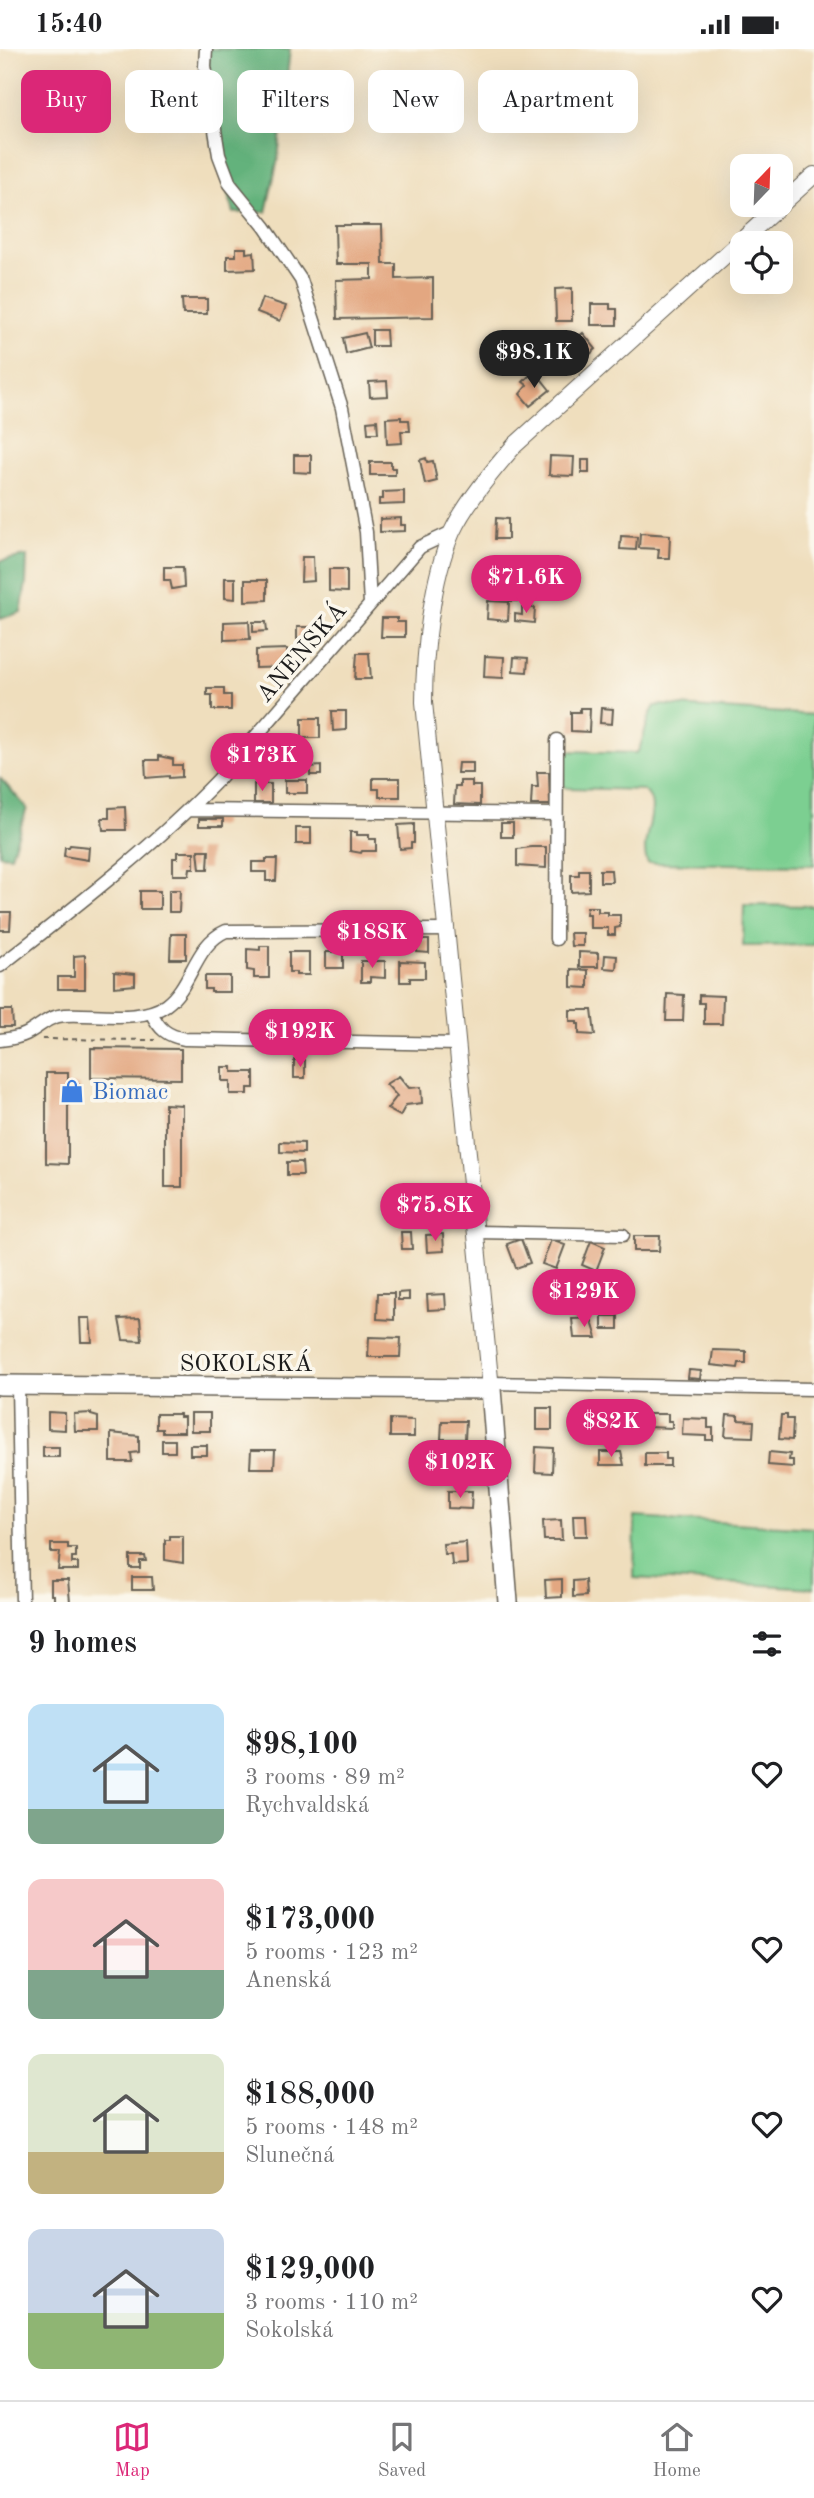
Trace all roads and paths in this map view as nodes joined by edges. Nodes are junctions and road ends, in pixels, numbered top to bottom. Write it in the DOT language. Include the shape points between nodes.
graph roads {
  1 [pos="206,49"];
  2 [pos="814,175"];
  3 [pos="453,532"];
  4 [pos="370,604"];
  5 [pos="557,740"];
  6 [pos="189,810"];
  7 [pos="436,812"];
  8 [pos="556,814"];
  9 [pos="447,930"];
  10 [pos="556,939"];
  11 [pos="0,967"];
  12 [pos="150,1012"];
  13 [pos="172,1037"];
  14 [pos="40,1039"];
  15 [pos="0,1040"];
  16 [pos="458,1044"];
  17 [pos="477,1232"];
  18 [pos="623,1235"];
  19 [pos="9,1385"];
  20 [pos="491,1386"];
  21 [pos="814,1389"];
  22 [pos="22,1602"];
  23 [pos="508,1602"];
  1 -- 4 [label="street" via="219,155 230,184 301,280 342,408 366,532"];
  2 -- 3 [label="street" via="515,445"];
  3 -- 4 [label="street, ANENSKÁ" via="420,547"];
  3 -- 7 [label="street" via="426,645 425,702"];
  4 -- 6 [label="street, ANENSKÁ"];
  5 -- 8 [label="street"];
  6 -- 7 [label="street"];
  6 -- 11 [label="street, ANENSKÁ"];
  7 -- 8 [label="street"];
  7 -- 9 [label="street"];
  8 -- 10 [label="street"];
  9 -- 12 [label="street" via="226,931 205,947 173,999"];
  9 -- 16 [label="street"];
  12 -- 13 [label="street" via="162,1031"];
  12 -- 15 [label="street" via="56,1016 25,1035"];
  13 -- 14 [label="path"];
  13 -- 16 [label="street"];
  16 -- 17 [label="street"];
  17 -- 18 [label="street"];
  17 -- 20 [label="street"];
  19 -- 20 [label="main road, SOKOLSKÁ"];
  19 -- 22 [label="street"];
  20 -- 21 [label="street, SOKOLSKÁ"];
  20 -- 23 [label="main road"];
}
